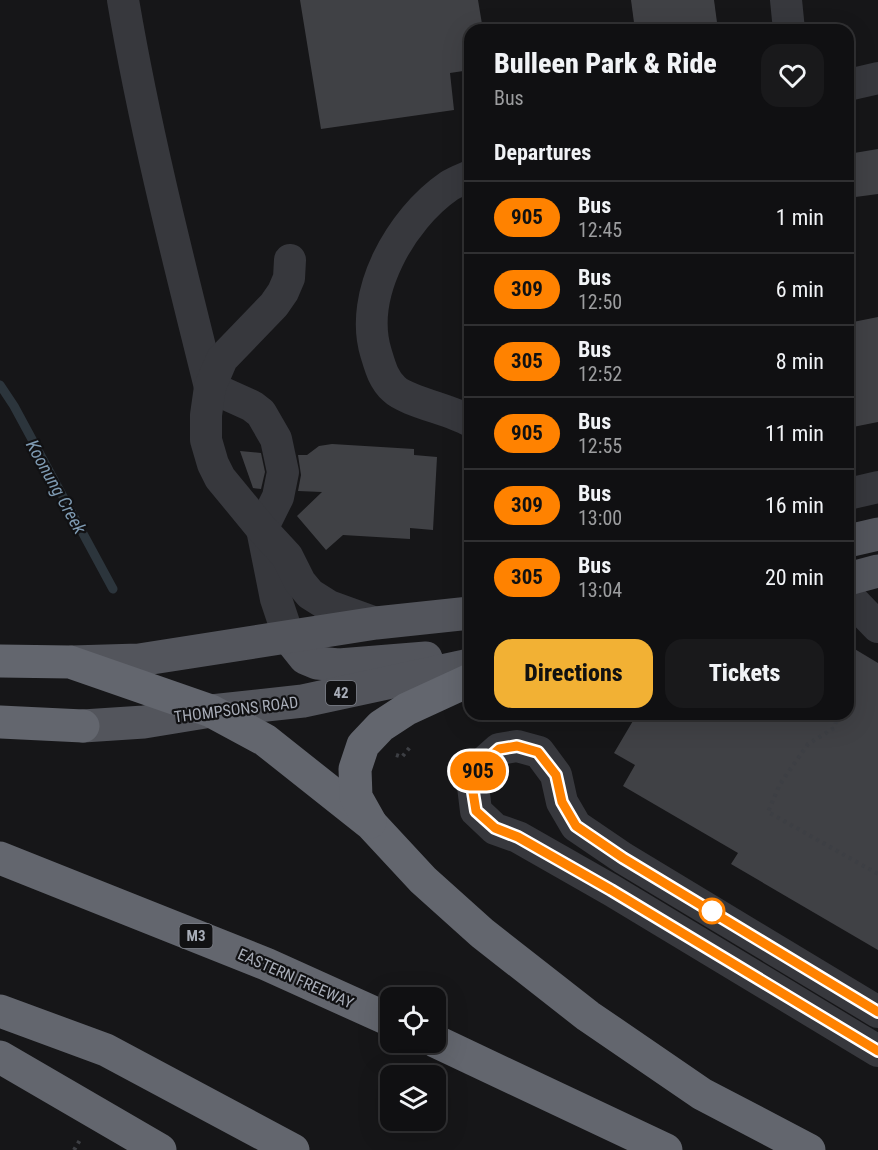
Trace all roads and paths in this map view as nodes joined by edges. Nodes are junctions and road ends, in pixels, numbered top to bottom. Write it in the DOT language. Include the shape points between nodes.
graph roads {
  1 [pos="123,0"];
  2 [pos="786,0"];
  3 [pos="788,24"];
  4 [pos="878,78"];
  5 [pos="854,84"];
  6 [pos="464,179"];
  7 [pos="290,260"];
  8 [pos="210,387"];
  9 [pos="464,418"];
  10 [pos="878,487"];
  11 [pos="854,493"];
  12 [pos="262,529"];
  13 [pos="878,534"];
  14 [pos="854,540"];
  15 [pos="878,571"];
  16 [pos="854,577"];
  17 [pos="464,599"];
  18 [pos="854,602"];
  19 [pos="464,615"];
  20 [pos="435,618"];
  21 [pos="376,623"];
  22 [pos="878,627"];
  23 [pos="289,638"];
  24 [pos="464,655"];
  25 [pos="0,661"];
  26 [pos="70,662"];
  27 [pos="464,666"];
  28 [pos="464,683"];
  29 [pos="210,711"];
  30 [pos="837,720"];
  31 [pos="0,722"];
  32 [pos="83,726"];
  33 [pos="371,824"];
  34 [pos="0,858"];
  35 [pos="878,874"];
  36 [pos="0,1011"];
  37 [pos="878,1012"];
  38 [pos="380,1015"];
  39 [pos="446,1046"];
  40 [pos="878,1051"];
  41 [pos="0,1057"];
  42 [pos="0,1077"];
  43 [pos="80,1140"];
  44 [pos="153,1145"];
  45 [pos="74,1150"];
  46 [pos="293,1150"];
  47 [pos="666,1150"];
  48 [pos="809,1150"];
  1 -- 8 [label="street" via="176,250"];
  2 -- 3 [label="street"];
  4 -- 5 [label="street"];
  6 -- 9 [label="street" via="425,207 396,244 380,280 370,326 381,372 394,390"];
  7 -- 8 [label="street" via="283,292 222,359"];
  8 -- 12 [label="street" via="206,440 213,464"];
  8 -- 12 [label="street" via="252,406 276,438 283,472 278,497"];
  10 -- 11 [label="street"];
  12 -- 21 [label="street" via="287,556 310,594 329,606"];
  12 -- 23 [label="street" via="276,599"];
  13 -- 14 [label="main road"];
  15 -- 16 [label="main road"];
  17 -- 20 [label="street"];
  18 -- 22 [label="street"];
  19 -- 20 [label="main road"];
  20 -- 21 [label="main road"];
  21 -- 23 [label="main road"];
  23 -- 24 [label="main road" via="305,657 317,663 339,665"];
  23 -- 26 [label="main road" via="139,660"];
  25 -- 26 [label="highway"];
  26 -- 29 [label="highway"];
  27 -- 29 [label="main road, THOMPSONS ROAD / 42" via="319,698"];
  28 -- 33 [label="highway" via="407,709 381,726 363,745 355,769 356,796"];
  29 -- 32 [label="main road, THOMPSONS ROAD / 42" via="144,722"];
  29 -- 33 [label="highway" via="265,740"];
  30 -- 35 [label="path" via="834,728 808,744 780,784 768,812"];
  31 -- 32 [label="highway, THOMPSONS ROAD / 42"];
  33 -- 48 [label="highway" via="423,880 482,933 588,1016 702,1094"];
  34 -- 38 [label="highway, EASTERN FREEWAY / M3" via="266,964"];
  36 -- 46 [label="highway" via="106,1050"];
  37 -- 40 [label="street" via="576,826 562,802 556,775 538,752 517,746 499,749 481,765 472,786 476,811 495,828 611,890"];
  39 -- 47 [label="highway"];
  41 -- 44 [label="highway"];
  42 -- 44 [label="highway" via="94,1111"];
  43 -- 45 [label="path"];
}
